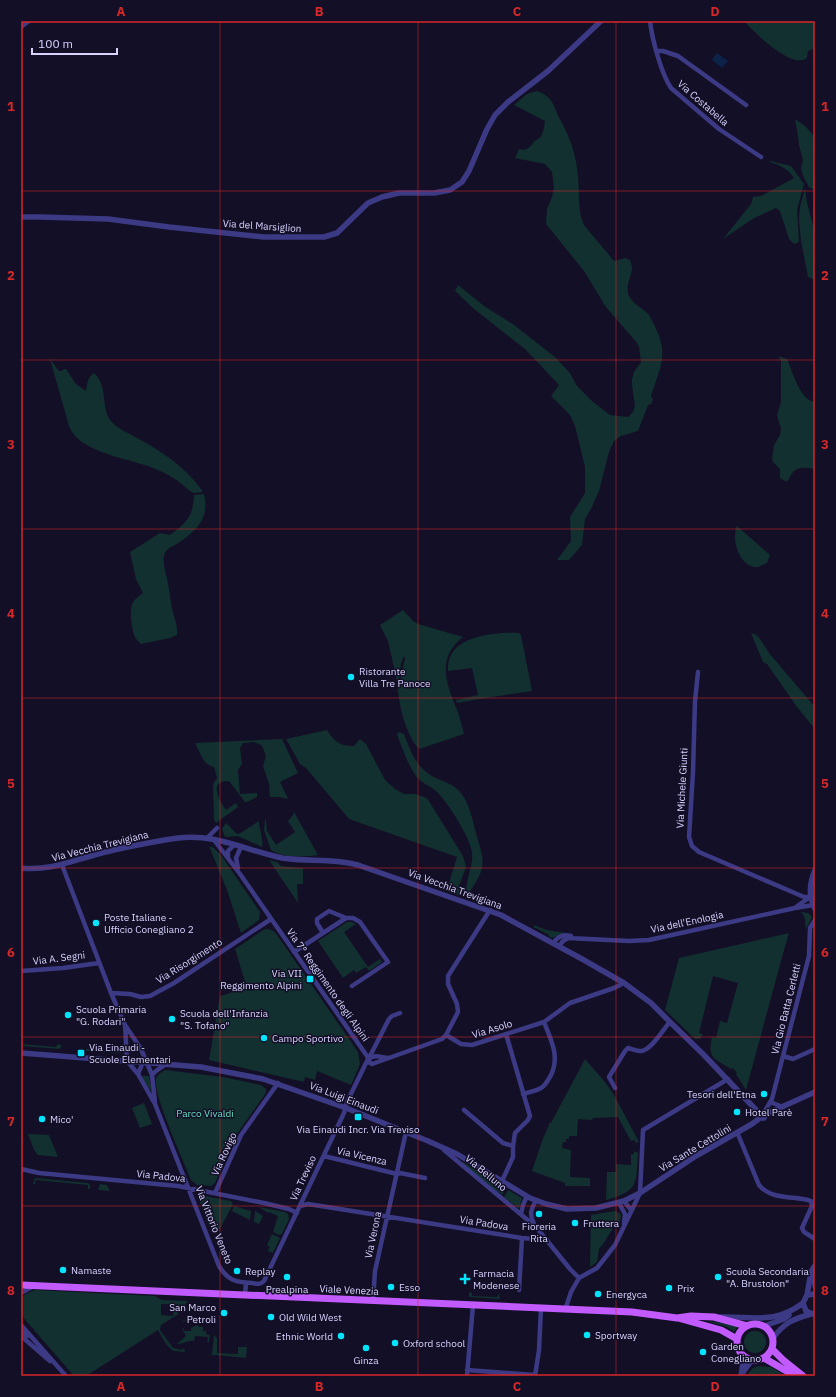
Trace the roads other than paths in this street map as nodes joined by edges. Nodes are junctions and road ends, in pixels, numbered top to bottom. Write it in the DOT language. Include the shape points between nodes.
graph roads {
  1 [pos="29,21"];
  2 [pos="600,21"];
  3 [pos="650,21"];
  4 [pos="21,27"];
  5 [pos="656,51"];
  6 [pos="746,105"];
  7 [pos="761,157"];
  8 [pos="21,217"];
  9 [pos="698,672"];
  10 [pos="217,828"];
  11 [pos="207,838"];
  12 [pos="214,840"];
  13 [pos="234,845"];
  14 [pos="241,847"];
  15 [pos="228,858"];
  16 [pos="62,865"];
  17 [pos="21,868"];
  18 [pos="815,870"];
  19 [pos="240,874"];
  20 [pos="810,897"];
  21 [pos="814,907"];
  22 [pos="795,908"];
  23 [pos="490,910"];
  24 [pos="271,918"];
  25 [pos="346,918"];
  26 [pos="815,920"];
  27 [pos="323,933"];
  28 [pos="581,938"];
  29 [pos="553,943"];
  30 [pos="559,946"];
  31 [pos="294,952"];
  32 [pos="99,963"];
  33 [pos="21,971"];
  34 [pos="624,983"];
  35 [pos="352,986"];
  36 [pos="111,993"];
  37 [pos="400,1014"];
  38 [pos="544,1022"];
  39 [pos="670,1022"];
  40 [pos="125,1026"];
  41 [pos="506,1034"];
  42 [pos="446,1035"];
  43 [pos="815,1049"];
  44 [pos="21,1053"];
  45 [pos="783,1056"];
  46 [pos="388,1058"];
  47 [pos="127,1061"];
  48 [pos="145,1062"];
  49 [pos="368,1062"];
  50 [pos="166,1064"];
  51 [pos="138,1074"];
  52 [pos="152,1075"];
  53 [pos="728,1079"];
  54 [pos="278,1083"];
  55 [pos="615,1088"];
  56 [pos="815,1092"];
  57 [pos="523,1094"];
  58 [pos="770,1102"];
  59 [pos="155,1104"];
  60 [pos="783,1107"];
  61 [pos="346,1108"];
  62 [pos="464,1110"];
  63 [pos="766,1112"];
  64 [pos="759,1115"];
  65 [pos="406,1132"];
  66 [pos="737,1132"];
  67 [pos="440,1146"];
  68 [pos="513,1146"];
  69 [pos="324,1156"];
  70 [pos="21,1169"];
  71 [pos="396,1174"];
  72 [pos="425,1178"];
  73 [pos="502,1181"];
  74 [pos="189,1188"];
  75 [pos="215,1193"];
  76 [pos="640,1193"];
  77 [pos="527,1196"];
  78 [pos="536,1200"];
  79 [pos="813,1200"];
  80 [pos="621,1202"];
  81 [pos="300,1206"];
  82 [pos="631,1210"];
  83 [pos="297,1213"];
  84 [pos="521,1214"];
  85 [pos="386,1216"];
  86 [pos="624,1226"];
  87 [pos="536,1227"];
  88 [pos="522,1238"];
  89 [pos="815,1239"];
  90 [pos="547,1240"];
  91 [pos="815,1266"];
  92 [pos="579,1278"];
  93 [pos="246,1283"];
  94 [pos="21,1285"];
  95 [pos="40,1286"];
  96 [pos="815,1286"];
  97 [pos="519,1290"];
  98 [pos="21,1293"];
  99 [pos="815,1294"];
  100 [pos="245,1295"];
  101 [pos="807,1296"];
  102 [pos="373,1301"];
  103 [pos="803,1303"];
  104 [pos="473,1305"];
  105 [pos="541,1308"];
  106 [pos="565,1310"];
  107 [pos="793,1311"];
  108 [pos="813,1314"];
  109 [pos="714,1317"];
  110 [pos="677,1318"];
  111 [pos="21,1325"];
  112 [pos="747,1326"];
  113 [pos="764,1326"];
  114 [pos="21,1330"];
  115 [pos="21,1336"];
  116 [pos="773,1338"];
  117 [pos="737,1339"];
  118 [pos="772,1349"];
  119 [pos="744,1356"];
  120 [pos="764,1358"];
  121 [pos="752,1360"];
  122 [pos="467,1370"];
  123 [pos="62,1372"];
  124 [pos="535,1375"];
  125 [pos="741,1375"];
  126 [pos="66,1376"];
  127 [pos="467,1376"];
  128 [pos="796,1376"];
  129 [pos="803,1376"];
  1 -- 4 [label="street"];
  2 -- 8 [label="street, Via del Marsiglion" via="548,71 508,102 495,116 462,182 450,190 399,193 382,197 368,203 337,233 324,237 279,238 169,228 108,219"];
  3 -- 5 [label="street, Via Costabella"];
  5 -- 6 [label="street" via="678,56"];
  5 -- 7 [label="street, Via Costabella" via="667,81 674,91 725,134"];
  9 -- 20 [label="street, Via Michele Giunti" via="694,701 690,843 700,852 804,897"];
  10 -- 11 [label="street"];
  11 -- 12 [label="street, Via Vecchia Trevigiana"];
  11 -- 16 [label="street, Via Vecchia Trevigiana" via="178,838 98,854"];
  12 -- 13 [label="street, Via Vecchia Trevigiana"];
  12 -- 15 [label="street, Via 7° Reggimento degli Alpini"];
  13 -- 14 [label="street, Via Vecchia Trevigiana"];
  13 -- 15 [label="street" via="228,850"];
  14 -- 19 [label="street, Via 7° Reggimento degli Alpini" via="236,862"];
  14 -- 23 [label="street, Via Vecchia Trevigiana" via="284,858 349,862"];
  15 -- 19 [label="street, Via 7° Reggimento degli Alpini"];
  16 -- 17 [label="street, Via Vecchia Trevigiana" via="41,869"];
  16 -- 32 [label="street, Via Vittorio Veneto"];
  18 -- 20 [label="street" via="810,884"];
  19 -- 24 [label="street, Via 7° Reggimento degli Alpini"];
  20 -- 21 [label="street"];
  20 -- 22 [label="street, Via dell'Enologia"];
  21 -- 22 [label="street, Via dell'Enologia"];
  22 -- 28 [label="street, Via dell'Enologia" via="648,940 629,942"];
  23 -- 29 [label="street, Via Vecchia Trevigiana"];
  23 -- 42 [label="street" via="448,976 448,984 458,1004 458,1012"];
  24 -- 31 [label="street, Via 7° Reggimento degli Alpini"];
  24 -- 36 [label="street, Via Risorgimento" via="179,980 150,996"];
  25 -- 27 [label="street"];
  25 -- 27 [label="street" via="329,911 317,919"];
  25 -- 35 [label="street" via="360,922 388,962"];
  26 -- 45 [label="street, Via Gio Batta Cerletti" via="810,928 809,956"];
  27 -- 31 [label="street"];
  28 -- 29 [label="street, Via dell'Enologia" via="563,935"];
  28 -- 30 [label="street, Via dell'Enologia" via="568,938"];
  29 -- 30 [label="street, Via Vecchia Trevigiana"];
  30 -- 34 [label="street, Via Vecchia Trevigiana"];
  31 -- 49 [label="street, Via 7° Reggimento degli Alpini"];
  32 -- 33 [label="street, Via A. Segni"];
  32 -- 36 [label="street, Via Vittorio Veneto"];
  34 -- 38 [label="street, Via Asolo" via="570,1003"];
  34 -- 39 [label="street, Via Vecchia Trevigiana" via="651,1003"];
  36 -- 40 [label="street, Via Vittorio Veneto"];
  37 -- 49 [label="street, Via 7° Reggimento degli Alpini" via="392,1016 389,1020"];
  38 -- 41 [label="street, Via Asolo"];
  38 -- 57 [label="street" via="555,1052 554,1066 544,1085"];
  39 -- 53 [label="street, Via Vecchia Trevigiana"];
  39 -- 55 [label="street" via="645,1050 628,1048 625,1051 609,1077"];
  40 -- 47 [label="street, Via Vittorio Veneto"];
  40 -- 48 [label="street, Via Vittorio Veneto"];
  41 -- 42 [label="street, Via Asolo" via="468,1045"];
  41 -- 57 [label="street"];
  42 -- 46 [label="street" via="442,1039"];
  43 -- 45 [label="street" via="793,1059"];
  44 -- 47 [label="street, Via Luigi Einaudi"];
  45 -- 58 [label="street, Via Gio Batta Cerletti"];
  46 -- 49 [label="street" via="372,1064"];
  46 -- 49 [label="street" via="376,1055"];
  47 -- 48 [label="street, Via Luigi Einaudi"];
  47 -- 51 [label="street, Via Vittorio Veneto"];
  48 -- 50 [label="street, Via Luigi Einaudi"];
  48 -- 51 [label="street"];
  48 -- 52 [label="street, Via Vittorio Veneto"];
  49 -- 61 [label="street, Via Treviso"];
  50 -- 52 [label="street"];
  50 -- 54 [label="street, Via Luigi Einaudi" via="220,1070"];
  51 -- 59 [label="street, Via Vittorio Veneto"];
  52 -- 59 [label="street, Via Vittorio Veneto"];
  53 -- 64 [label="street, Via Vecchia Trevigiana"];
  53 -- 76 [label="street" via="643,1130"];
  54 -- 61 [label="street, Via Luigi Einaudi"];
  54 -- 75 [label="street, Via Rovigo" via="241,1135"];
  56 -- 60 [label="street, Via Sante Cettolini"];
  57 -- 68 [label="street" via="530,1116 515,1133"];
  58 -- 60 [label="street"];
  58 -- 63 [label="street, Via Gio Batta Cerletti"];
  59 -- 74 [label="street, Via Vittorio Veneto"];
  60 -- 63 [label="street, Via Sante Cettolini"];
  61 -- 65 [label="street, Via Luigi Einaudi"];
  61 -- 69 [label="street, Via Treviso"];
  62 -- 68 [label="street" via="503,1142"];
  63 -- 64 [label="street, Via Sante Cettolini" via="764,1118"];
  64 -- 66 [label="street, Via Sante Cettolini" via="752,1124"];
  65 -- 67 [label="street, Via Luigi Einaudi"];
  65 -- 71 [label="street, Via Verona"];
  66 -- 76 [label="street, Via Sante Cettolini"];
  66 -- 79 [label="street" via="759,1185 764,1191 781,1197"];
  67 -- 73 [label="street, Via Luigi Einaudi"];
  67 -- 84 [label="street, Via Belluno"];
  68 -- 73 [label="street" via="513,1157"];
  69 -- 71 [label="street, Via Vicenza"];
  69 -- 81 [label="street, Via Treviso"];
  70 -- 74 [label="street, Via Padova"];
  71 -- 72 [label="street"];
  71 -- 85 [label="street, Via Verona"];
  73 -- 77 [label="street, Via Luigi Einaudi"];
  74 -- 75 [label="street, Via Padova"];
  74 -- 93 [label="street, Via Vittorio Veneto" via="219,1266 226,1276"];
  75 -- 83 [label="street, Via Padova" via="277,1206"];
  76 -- 80 [label="street, Via Luigi Einaudi"];
  76 -- 82 [label="street"];
  77 -- 78 [label="street, Via Luigi Einaudi"];
  77 -- 84 [label="street"];
  78 -- 80 [label="street, Via Luigi Einaudi" via="560,1208 580,1210"];
  78 -- 87 [label="street, Via Belluno" via="530,1215"];
  79 -- 89 [label="street" via="802,1228"];
  80 -- 82 [label="street"];
  80 -- 86 [label="street" via="625,1214"];
  81 -- 83 [label="street, Via Treviso"];
  81 -- 85 [label="street, Via Padova" via="308,1204"];
  82 -- 86 [label="street"];
  83 -- 93 [label="street, Via Treviso" via="264,1281 259,1284"];
  84 -- 87 [label="street, Via Belluno"];
  85 -- 88 [label="street, Via Padova"];
  85 -- 102 [label="street, Via Verona" via="375,1271"];
  86 -- 92 [label="street" via="597,1268"];
  87 -- 90 [label="street, Via Belluno"];
  88 -- 90 [label="street, Via Padova"];
  88 -- 97 [label="street"];
  90 -- 92 [label="street, Via Belluno"];
  91 -- 96 [label="street"];
  91 -- 101 [label="street" via="811,1272"];
  92 -- 106 [label="street"];
  93 -- 100 [label="street"];
  94 -- 95 [label="main road, Viale Venezia"];
  95 -- 98 [label="street" via="28,1288"];
  95 -- 100 [label="main road, Viale Venezia"];
  99 -- 101 [label="street"];
  100 -- 102 [label="main road, Viale Venezia"];
  101 -- 103 [label="street"];
  102 -- 104 [label="main road, Viale Venezia"];
  103 -- 107 [label="street"];
  103 -- 108 [label="street" via="804,1309"];
  104 -- 105 [label="main road, Viale Venezia"];
  104 -- 122 [label="street"];
  105 -- 106 [label="main road, Viale Venezia"];
  105 -- 124 [label="street"];
  106 -- 110 [label="main road, Viale Venezia" via="632,1312"];
  107 -- 109 [label="street" via="774,1318"];
  107 -- 113 [label="street" via="784,1319"];
  108 -- 116 [label="street" via="788,1323"];
  109 -- 110 [label="main road"];
  109 -- 112 [label="main road"];
  110 -- 117 [label="main road" via="722,1330"];
  111 -- 123 [label="street"];
  112 -- 113 [label="main road"];
  112 -- 117 [label="main road" via="742,1329"];
  113 -- 116 [label="main road"];
  114 -- 123 [label="street"];
  115 -- 123 [label="street"];
  116 -- 118 [label="main road"];
  117 -- 119 [label="main road" via="737,1345"];
  118 -- 120 [label="main road"];
  118 -- 129 [label="main road"];
  119 -- 121 [label="main road"];
  119 -- 125 [label="street"];
  120 -- 121 [label="main road"];
  120 -- 128 [label="main road"];
  121 -- 125 [label="street"];
  122 -- 124 [label="street"];
  122 -- 127 [label="street"];
  123 -- 126 [label="street"];
}
